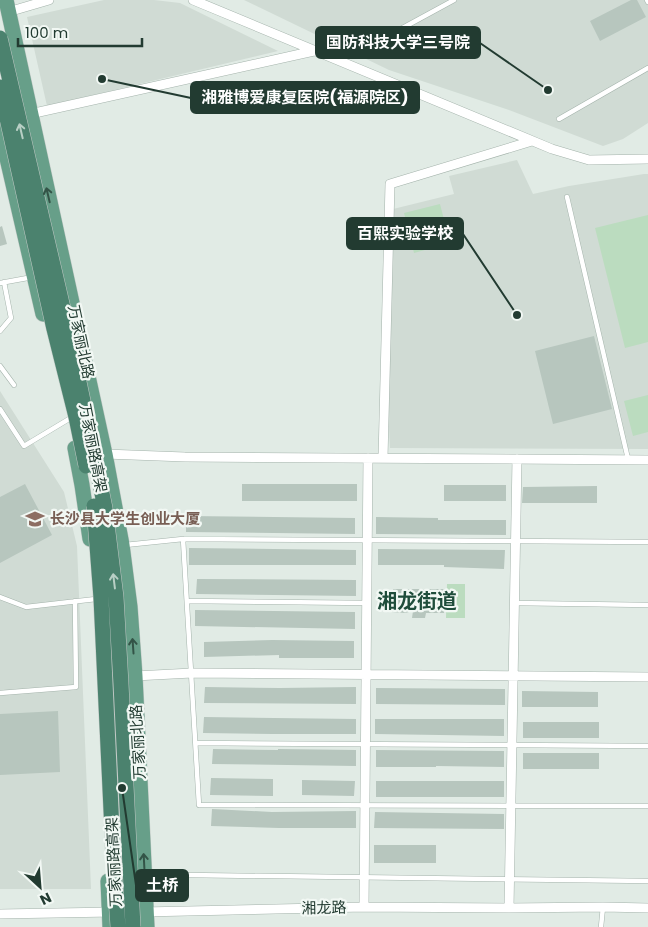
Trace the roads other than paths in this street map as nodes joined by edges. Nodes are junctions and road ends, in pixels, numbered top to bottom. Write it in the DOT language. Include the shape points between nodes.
graph roads {
  1 [pos="49,0"];
  2 [pos="193,0"];
  3 [pos="454,0"];
  4 [pos="7,6"];
  5 [pos="0,38"];
  6 [pos="386,38"];
  7 [pos="315,50"];
  8 [pos="648,68"];
  9 [pos="0,87"];
  10 [pos="30,114"];
  11 [pos="559,119"];
  12 [pos="0,128"];
  13 [pos="532,141"];
  14 [pos="648,159"];
  15 [pos="567,197"];
  16 [pos="34,277"];
  17 [pos="2,283"];
  18 [pos="0,331"];
  19 [pos="0,366"];
  20 [pos="14,385"];
  21 [pos="0,409"];
  22 [pos="69,419"];
  23 [pos="105,454"];
  24 [pos="368,458"];
  25 [pos="383,458"];
  26 [pos="517,459"];
  27 [pos="628,459"];
  28 [pos="648,460"];
  29 [pos="183,539"];
  30 [pos="367,540"];
  31 [pos="515,540"];
  32 [pos="648,542"];
  33 [pos="122,545"];
  34 [pos="0,597"];
  35 [pos="96,598"];
  36 [pos="76,601"];
  37 [pos="187,601"];
  38 [pos="367,603"];
  39 [pos="514,603"];
  40 [pos="648,604"];
  41 [pos="192,672"];
  42 [pos="366,674"];
  43 [pos="135,676"];
  44 [pos="513,676"];
  45 [pos="648,677"];
  46 [pos="0,693"];
  47 [pos="196,743"];
  48 [pos="366,744"];
  49 [pos="512,745"];
  50 [pos="648,746"];
  51 [pos="365,805"];
  52 [pos="511,806"];
  53 [pos="648,806"];
  54 [pos="188,875"];
  55 [pos="365,878"];
  56 [pos="510,879"];
  57 [pos="648,881"];
  58 [pos="364,907"];
  59 [pos="603,907"];
  60 [pos="509,908"];
  61 [pos="648,908"];
  62 [pos="0,914"];
  63 [pos="110,920"];
  64 [pos="146,920"];
  65 [pos="118,927"];
  66 [pos="133,927"];
  67 [pos="601,927"];
  1 -- 4 [label="street"];
  2 -- 7 [label="street"];
  3 -- 6 [label="lane"];
  4 -- 10 [label="main road, 万家丽北路"];
  66 -- 5 [label="highway, 万家丽路高架, one-way, bridge" via="116,597 105,508 67,326"];
  7 -- 10 [label="street"];
  7 -- 13 [label="street"];
  8 -- 11 [label="lane"];
  9 -- 65 [label="highway, 万家丽路高架, bridge" via="95,510"];
  23 -- 10 [label="main road, 万家丽北路, one-way"];
  12 -- 16 [label="main road, 万家丽北路"];
  13 -- 14 [label="street" via="589,160"];
  13 -- 25 [label="street" via="390,184"];
  15 -- 27 [label="lane"];
  16 -- 17 [label="lane"];
  16 -- 22 [label="main road, 万家丽北路"];
  17 -- 18 [label="lane" via="11,318"];
  19 -- 20 [label="lane"];
  21 -- 22 [label="lane" via="24,446"];
  22 -- 35 [label="main road, 万家丽北路" via="90,533"];
  23 -- 24 [label="street"];
  23 -- 33 [label="main road, 万家丽北路"];
  24 -- 25 [label="street"];
  24 -- 30 [label="street"];
  25 -- 26 [label="street"];
  26 -- 27 [label="street"];
  26 -- 31 [label="street"];
  27 -- 28 [label="street"];
  29 -- 30 [label="lane"];
  29 -- 33 [label="lane"];
  29 -- 37 [label="lane"];
  30 -- 31 [label="lane"];
  30 -- 38 [label="street"];
  31 -- 32 [label="lane"];
  31 -- 39 [label="street"];
  43 -- 33 [label="main road, 万家丽北路, one-way"];
  34 -- 36 [label="lane" via="26,607"];
  35 -- 36 [label="lane"];
  35 -- 63 [label="main road, 万家丽北路"];
  36 -- 46 [label="lane" via="76,687"];
  37 -- 38 [label="lane"];
  37 -- 41 [label="lane"];
  38 -- 42 [label="street"];
  39 -- 40 [label="lane"];
  39 -- 44 [label="street"];
  41 -- 42 [label="street"];
  41 -- 43 [label="street"];
  41 -- 47 [label="lane"];
  42 -- 44 [label="street"];
  42 -- 48 [label="street"];
  64 -- 43 [label="main road, 万家丽北路, one-way"];
  44 -- 45 [label="street"];
  44 -- 49 [label="street"];
  47 -- 48 [label="lane"];
  47 -- 51 [label="lane" via="199,805"];
  48 -- 49 [label="lane"];
  48 -- 51 [label="street"];
  49 -- 50 [label="lane"];
  49 -- 52 [label="street"];
  51 -- 52 [label="lane"];
  51 -- 55 [label="street"];
  52 -- 53 [label="lane"];
  52 -- 56 [label="street"];
  54 -- 55 [label="lane"];
  55 -- 56 [label="lane"];
  55 -- 58 [label="street"];
  56 -- 57 [label="lane"];
  56 -- 60 [label="street"];
  58 -- 60 [label="street, 湘龙路"];
  58 -- 64 [label="street, 湘龙路"];
  59 -- 60 [label="street, 湘龙路"];
  59 -- 61 [label="street, 湘龙路"];
  59 -- 67 [label="lane"];
  62 -- 63 [label="street, 湘龙路"];
  63 -- 64 [label="street, 湘龙路"];
}
